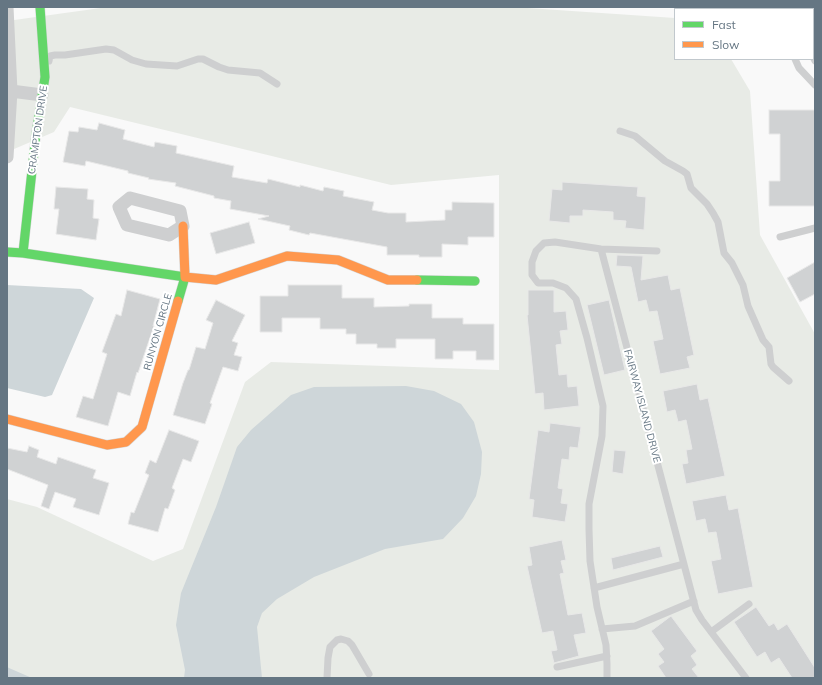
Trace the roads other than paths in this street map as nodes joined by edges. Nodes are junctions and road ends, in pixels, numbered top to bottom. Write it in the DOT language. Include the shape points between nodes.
graph roads {
  1 [pos="7,7"];
  2 [pos="40,7"];
  3 [pos="795,60"];
  4 [pos="276,84"];
  5 [pos="815,85"];
  6 [pos="10,87"];
  7 [pos="47,89"];
  8 [pos="620,131"];
  9 [pos="7,157"];
  10 [pos="183,226"];
  11 [pos="815,228"];
  12 [pos="780,237"];
  13 [pos="601,249"];
  14 [pos="657,251"];
  15 [pos="7,252"];
  16 [pos="23,253"];
  17 [pos="185,277"];
  18 [pos="475,281"];
  19 [pos="789,381"];
  20 [pos="7,419"];
  21 [pos="684,564"];
  22 [pos="594,588"];
  23 [pos="694,601"];
  24 [pos="749,604"];
  25 [pos="602,629"];
  26 [pos="711,632"];
  27 [pos="606,656"];
  28 [pos="557,667"];
  29 [pos="369,674"];
  30 [pos="327,678"];
  31 [pos="606,678"];
  32 [pos="746,678"];
  1 -- 6 [label="street"];
  2 -- 7 [label="street, CRAMPTON DRIVE"];
  3 -- 5 [label="lane" via="799,68"];
  4 -- 7 [label="lane" via="260,73 228,70 203,59 177,66 146,64 106,49 50,56"];
  6 -- 7 [label="street"];
  6 -- 9 [label="street"];
  7 -- 16 [label="street, CRAMPTON DRIVE" via="36,134"];
  8 -- 19 [label="lane" via="635,136 665,161 683,171 691,188 707,204 718,222 724,253 736,270 748,306 763,340 769,347 771,364"];
  10 -- 17 [label="street, RUNYON CIRCLE"];
  11 -- 12 [label="lane"];
  13 -- 14 [label="lane"];
  13 -- 21 [label="lane, FAIRWAY ISLAND DRIVE"];
  13 -- 22 [label="lane" via="555,242 544,243 536,251 532,262 532,275 538,283 553,283 566,288 576,299 588,338 603,406 602,436 589,504 590,561"];
  15 -- 16 [label="street"];
  16 -- 17 [label="street"];
  17 -- 18 [label="street" via="216,280 287,256 338,260 388,280"];
  17 -- 20 [label="street, RUNYON CIRCLE" via="142,427 126,442 107,445"];
  21 -- 22 [label="lane"];
  21 -- 23 [label="lane, FAIRWAY ISLAND DRIVE"];
  22 -- 25 [label="lane"];
  23 -- 25 [label="lane" via="635,626"];
  23 -- 26 [label="lane, FAIRWAY ISLAND DRIVE" via="696,610"];
  24 -- 26 [label="lane"];
  25 -- 27 [label="lane"];
  26 -- 32 [label="lane, FAIRWAY ISLAND DRIVE"];
  27 -- 28 [label="lane"];
  27 -- 31 [label="lane"];
  29 -- 30 [label="lane" via="352,645 341,639 330,647"];
}
